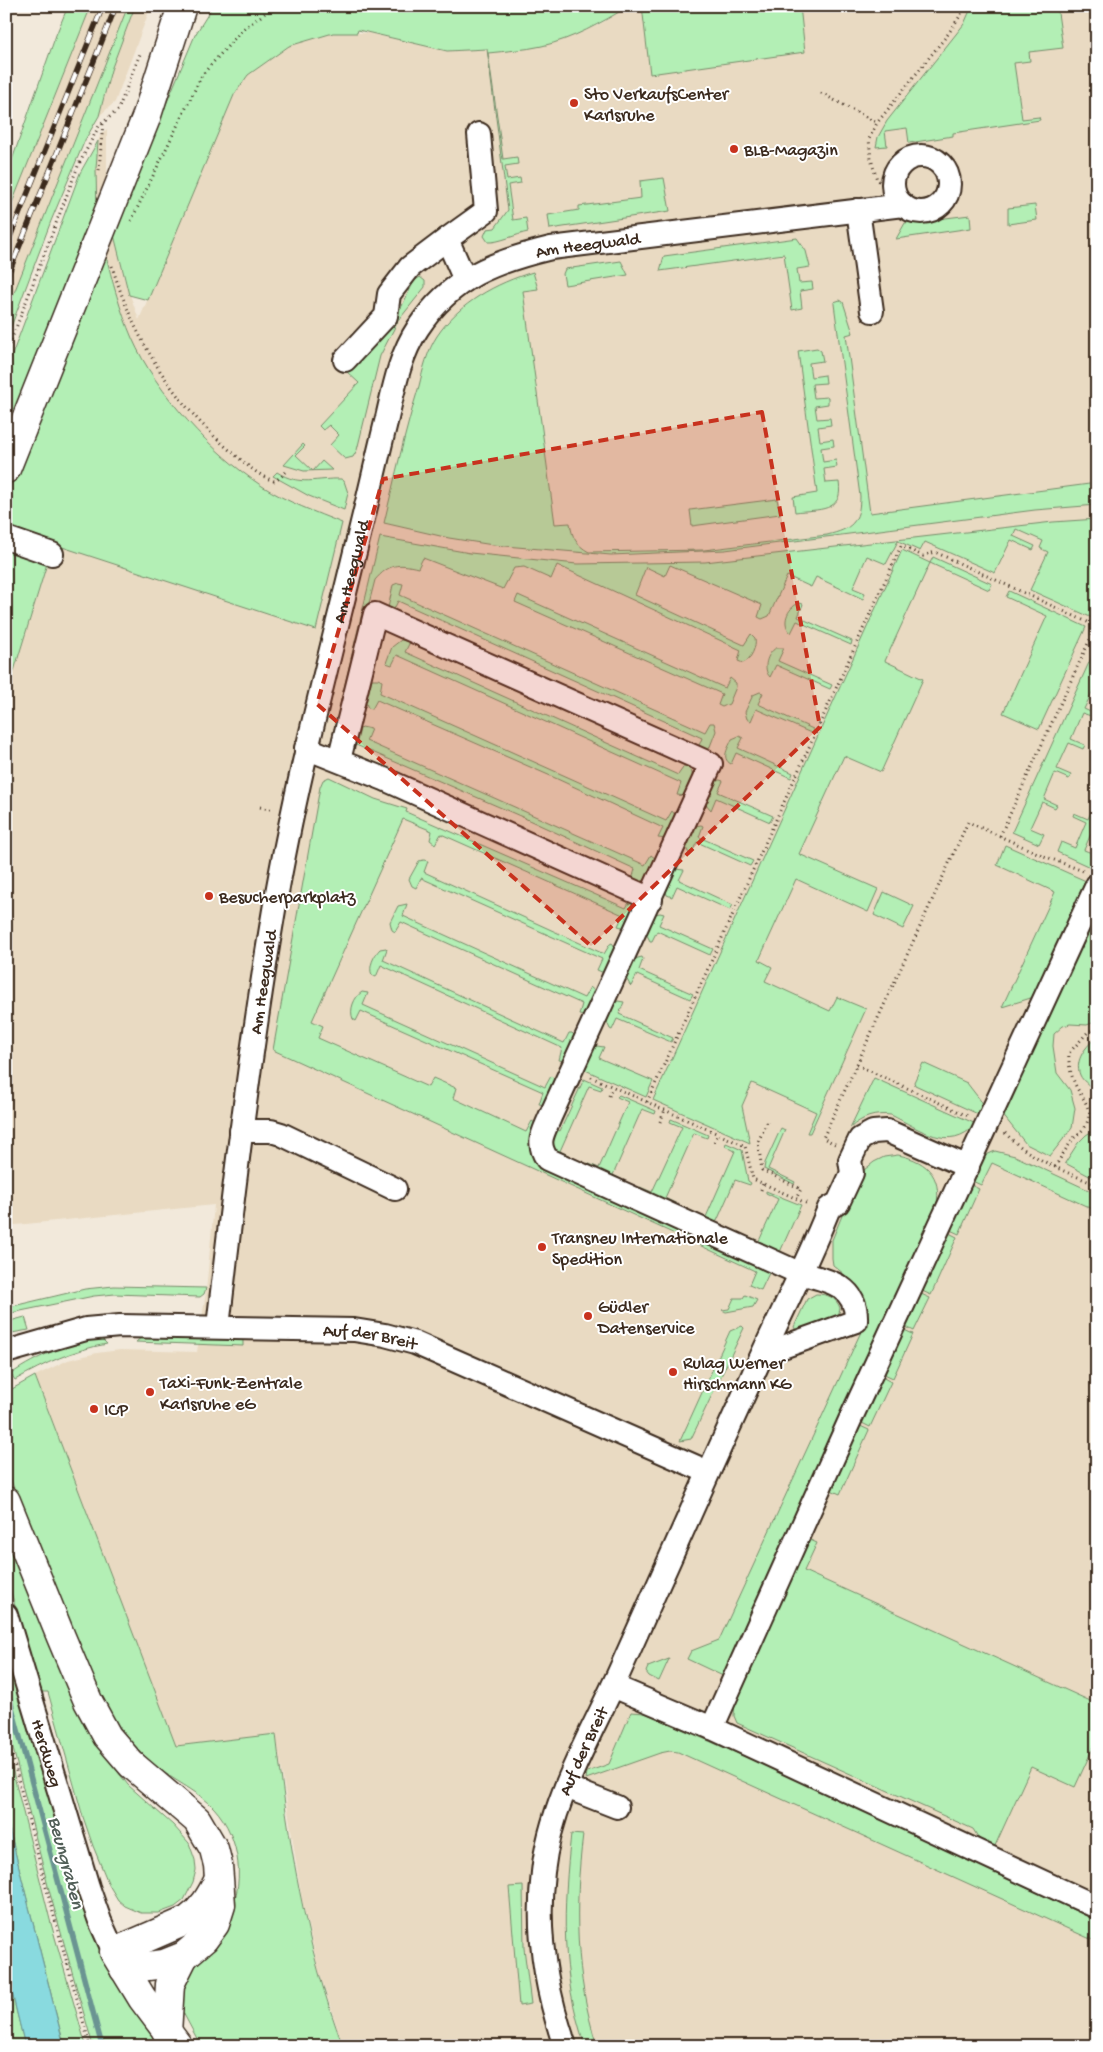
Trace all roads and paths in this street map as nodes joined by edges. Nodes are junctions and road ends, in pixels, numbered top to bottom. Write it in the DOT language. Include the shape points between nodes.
graph roads {
  1 [pos="182,6"];
  2 [pos="201,6"];
  3 [pos="286,6"];
  4 [pos="443,6"];
  5 [pos="468,6"];
  6 [pos="965,6"];
  7 [pos="141,53"];
  8 [pos="821,93"];
  9 [pos="146,118"];
  10 [pos="877,123"];
  11 [pos="479,134"];
  12 [pos="898,197"];
  13 [pos="858,210"];
  14 [pos="103,225"];
  15 [pos="447,239"];
  16 [pos="110,259"];
  17 [pos="466,280"];
  18 [pos="872,311"];
  19 [pos="6,354"];
  20 [pos="345,360"];
  21 [pos="6,469"];
  22 [pos="286,472"];
  23 [pos="6,538"];
  24 [pos="52,554"];
  25 [pos="1096,626"];
  26 [pos="306,748"];
  27 [pos="339,760"];
  28 [pos="1000,836"];
  29 [pos="1092,879"];
  30 [pos="651,899"];
  31 [pos="1097,1028"];
  32 [pos="572,1069"];
  33 [pos="613,1087"];
  34 [pos="608,1096"];
  35 [pos="647,1102"];
  36 [pos="666,1110"];
  37 [pos="660,1122"];
  38 [pos="767,1122"];
  39 [pos="241,1131"];
  40 [pos="718,1134"];
  41 [pos="714,1142"];
  42 [pos="852,1156"];
  43 [pos="968,1167"];
  44 [pos="1054,1167"];
  45 [pos="763,1184"];
  46 [pos="395,1189"];
  47 [pos="761,1190"];
  48 [pos="796,1199"];
  49 [pos="828,1210"];
  50 [pos="799,1273"];
  51 [pos="218,1327"];
  52 [pos="6,1352"];
  53 [pos="763,1354"];
  54 [pos="708,1472"];
  55 [pos="6,1501"];
  56 [pos="6,1615"];
  57 [pos="613,1686"];
  58 [pos="712,1728"];
  59 [pos="6,1732"];
  60 [pos="566,1787"];
  61 [pos="617,1807"];
  62 [pos="218,1880"];
  63 [pos="1097,1907"];
  64 [pos="184,1956"];
  65 [pos="119,1960"];
  66 [pos="173,2039"];
  67 [pos="90,2046"];
  68 [pos="565,2046"];
  1 -- 9 [label="main road"];
  2 -- 9 [label="main road"];
  3 -- 14 [label="path" via="268,11 243,29 202,75 132,221"];
  4 -- 5 [label="path"];
  6 -- 10 [label="path" via="948,34"];
  7 -- 19 [label="path" via="118,110 99,126 78,166"];
  8 -- 10 [label="path"];
  9 -- 14 [label="main road"];
  10 -- 12 [label="path" via="869,139 873,172 876,180"];
  11 -- 15 [label="street" via="486,211"];
  12 -- 13 [label="street, Am Heegwald"];
  13 -- 17 [label="street, Am Heegwald" via="551,248 496,264"];
  13 -- 18 [label="street"];
  14 -- 21 [label="main road"];
  15 -- 17 [label="street"];
  15 -- 20 [label="street" via="410,267 388,294 386,316"];
  16 -- 22 [label="path" via="133,325 168,383 189,410 260,476 274,481"];
  17 -- 26 [label="street, Am Heegwald" via="429,313 408,344 401,362"];
  23 -- 24 [label="street"];
  25 -- 28 [label="path"];
  25 -- 35 [label="path" via="934,552 923,556 900,546"];
  26 -- 27 [label="street"];
  26 -- 39 [label="street, Am Heegwald" via="275,903"];
  27 -- 30 [label="street"];
  27 -- 30 [label="street" via="375,614 712,764"];
  28 -- 29 [label="path"];
  28 -- 42 [label="path" via="968,822 823,1138"];
  29 -- 43 [label="street"];
  30 -- 32 [label="street"];
  31 -- 44 [label="path" via="1088,1032 1069,1054 1072,1075 1086,1100 1089,1117"];
  32 -- 33 [label="path"];
  32 -- 50 [label="street" via="541,1140 541,1150 547,1159"];
  33 -- 34 [label="path"];
  33 -- 35 [label="path"];
  35 -- 36 [label="path"];
  36 -- 37 [label="path"];
  36 -- 40 [label="path"];
  38 -- 48 [label="path" via="758,1142 762,1170 801,1189"];
  39 -- 46 [label="street" via="281,1134"];
  39 -- 51 [label="street, Am Heegwald"];
  40 -- 41 [label="path"];
  40 -- 45 [label="path" via="745,1146 753,1179"];
  42 -- 43 [label="street" via="860,1139 873,1132 887,1131"];
  42 -- 49 [label="street" via="838,1167 824,1197"];
  43 -- 58 [label="street" via="846,1428"];
  45 -- 47 [label="path"];
  45 -- 48 [label="path"];
  48 -- 49 [label="path"];
  49 -- 50 [label="street, Auf der Breit"];
  50 -- 53 [label="street, Auf der Breit"];
  50 -- 53 [label="street" via="830,1281 848,1293 857,1308 856,1321"];
  51 -- 52 [label="street, Auf der Breit" via="86,1329"];
  51 -- 54 [label="street, Auf der Breit" via="354,1330 415,1343"];
  53 -- 54 [label="street, Auf der Breit"];
  54 -- 57 [label="street, Auf der Breit"];
  55 -- 62 [label="main road" via="88,1701 107,1736 131,1764 197,1820 214,1849"];
  56 -- 65 [label="street, Herdweg" via="88,1888"];
  57 -- 58 [label="street"];
  57 -- 60 [label="street, Auf der Breit"];
  58 -- 63 [label="street" via="1025,1868"];
  59 -- 67 [label="path"];
  60 -- 61 [label="street"];
  60 -- 68 [label="street, Auf der Breit" via="552,1828 543,1871 542,1896 548,1982"];
  62 -- 64 [label="main road" via="221,1905 215,1924 204,1939"];
  62 -- 65 [label="main road" via="207,1902 188,1920"];
  64 -- 65 [label="main road" via="164,1964"];
  64 -- 66 [label="main road" via="170,1984"];
  65 -- 66 [label="main road, Herdweg"];
}
